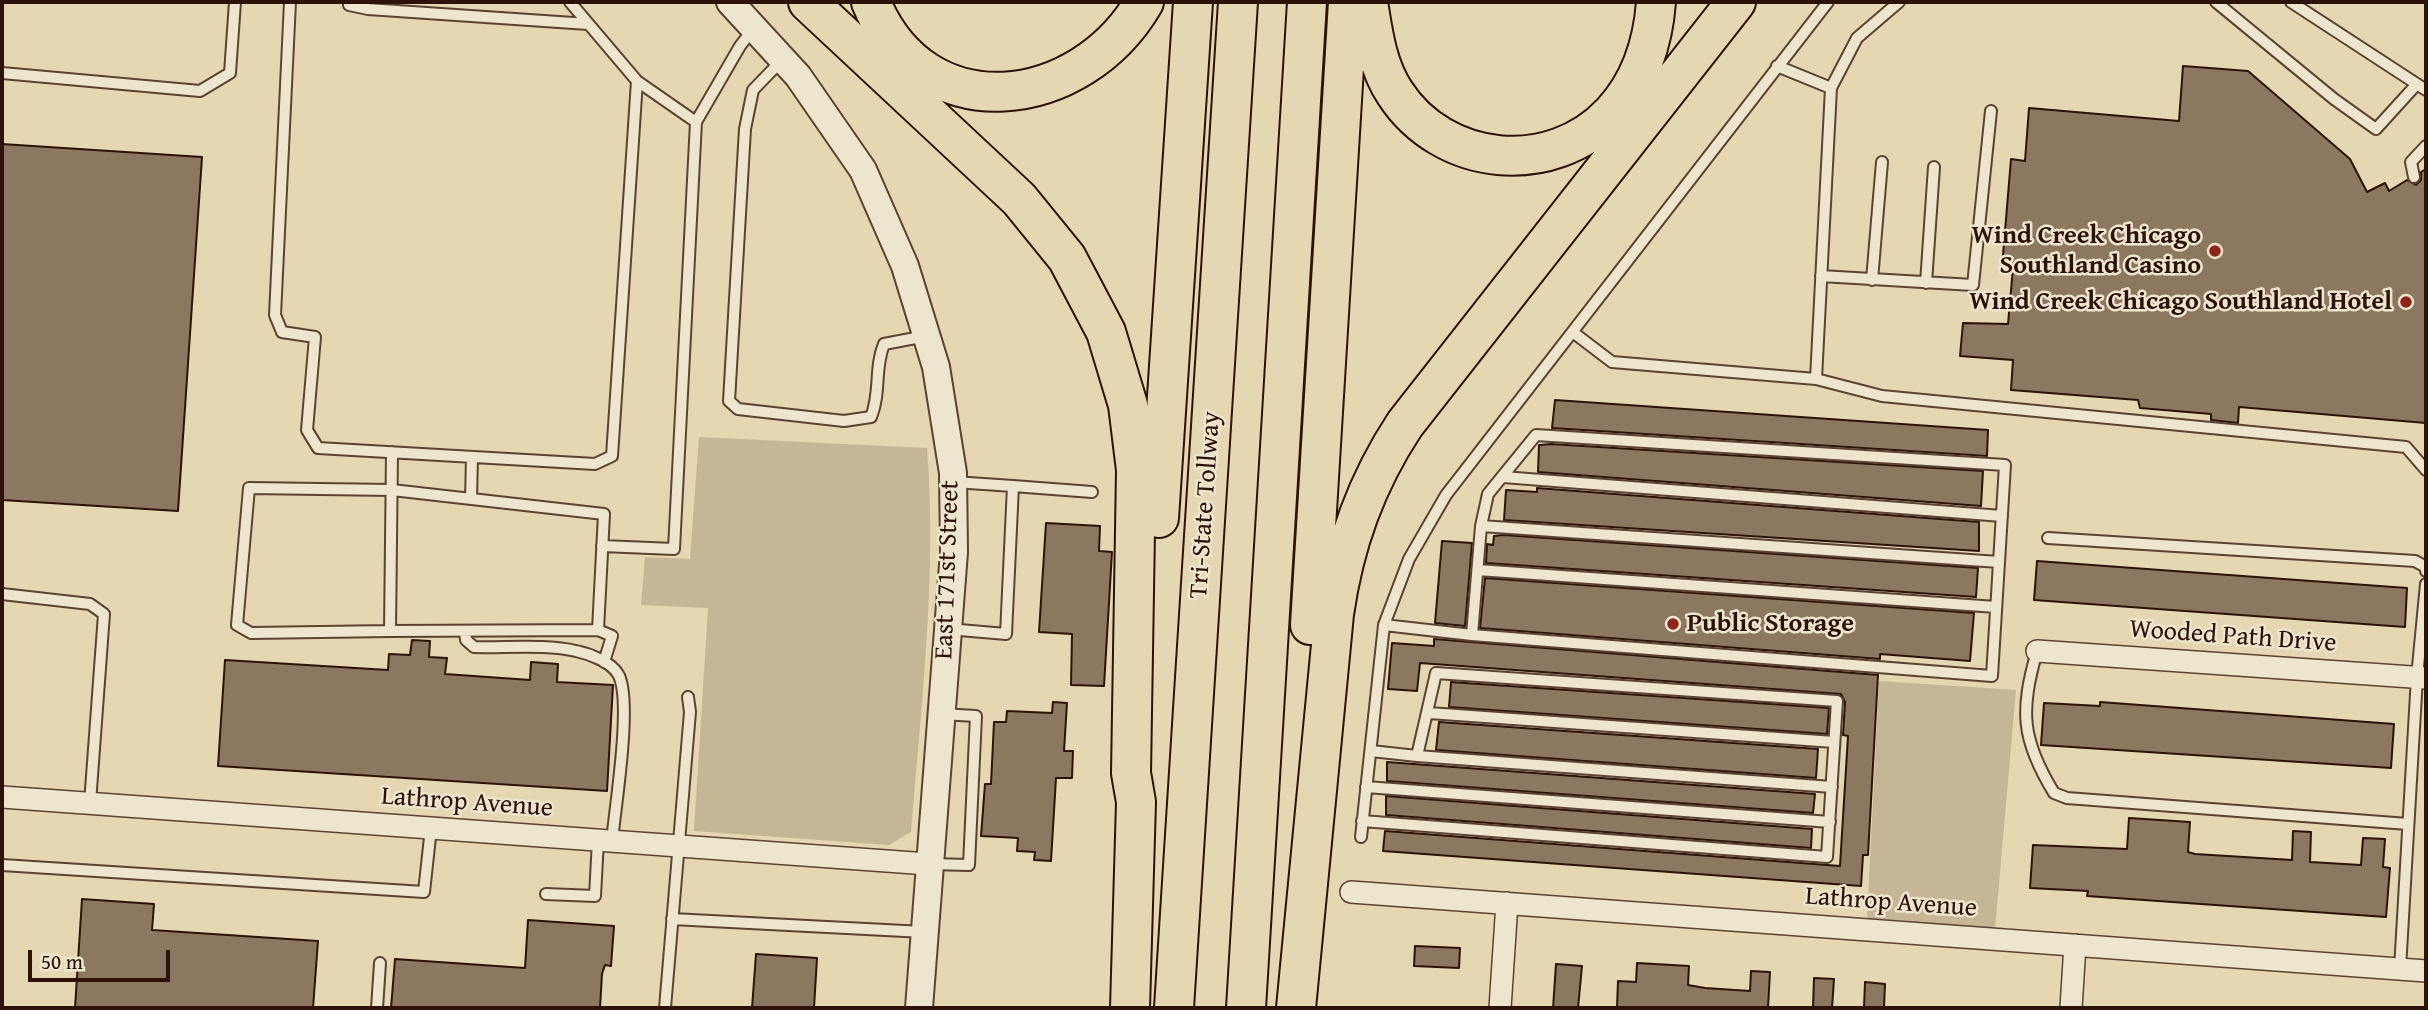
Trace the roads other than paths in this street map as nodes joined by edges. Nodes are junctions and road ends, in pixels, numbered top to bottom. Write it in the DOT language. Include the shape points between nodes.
graph roads {
  1 [pos="236,2"];
  2 [pos="290,2"];
  3 [pos="350,2"];
  4 [pos="570,2"];
  5 [pos="730,2"];
  6 [pos="808,2"];
  7 [pos="871,2"];
  8 [pos="1144,2"];
  9 [pos="1193,2"];
  10 [pos="1238,2"];
  11 [pos="1307,2"];
  12 [pos="1348,2"];
  13 [pos="1368,2"];
  14 [pos="1656,2"];
  15 [pos="1736,2"];
  16 [pos="1829,2"];
  17 [pos="1899,2"];
  18 [pos="2216,2"];
  19 [pos="2291,2"];
  20 [pos="588,24"];
  21 [pos="754,28"];
  22 [pos="783,59"];
  23 [pos="1777,66"];
  24 [pos="2,73"];
  25 [pos="637,81"];
  26 [pos="1831,88"];
  27 [pos="2421,88"];
  28 [pos="1991,111"];
  29 [pos="696,122"];
  30 [pos="2426,146"];
  31 [pos="1882,162"];
  32 [pos="1934,167"];
  33 [pos="2414,177"];
  34 [pos="1821,276"];
  35 [pos="1872,280"];
  36 [pos="1926,283"];
  37 [pos="1574,333"];
  38 [pos="926,335"];
  39 [pos="1816,379"];
  40 [pos="392,452"];
  41 [pos="472,457"];
  42 [pos="2426,470"];
  43 [pos="1503,477"];
  44 [pos="953,482"];
  45 [pos="1013,486"];
  46 [pos="392,490"];
  47 [pos="1092,492"];
  48 [pos="471,499"];
  49 [pos="2002,516"];
  50 [pos="1482,526"];
  51 [pos="2048,538"];
  52 [pos="602,546"];
  53 [pos="1999,562"];
  54 [pos="1478,570"];
  55 [pos="2426,571"];
  56 [pos="2426,584"];
  57 [pos="2,594"];
  58 [pos="1996,607"];
  59 [pos="1384,625"];
  60 [pos="948,629"];
  61 [pos="598,630"];
  62 [pos="390,631"];
  63 [pos="465,632"];
  64 [pos="1472,635"];
  65 [pos="2036,651"];
  66 [pos="604,662"];
  67 [pos="2421,677"];
  68 [pos="688,697"];
  69 [pos="1429,713"];
  70 [pos="941,714"];
  71 [pos="1834,742"];
  72 [pos="1371,751"];
  73 [pos="1417,756"];
  74 [pos="1366,787"];
  75 [pos="1832,787"];
  76 [pos="2,797"];
  77 [pos="1136,802"];
  78 [pos="90,803"];
  79 [pos="1363,821"];
  80 [pos="1830,822"];
  81 [pos="2409,824"];
  82 [pos="431,828"];
  83 [pos="1361,837"];
  84 [pos="605,841"];
  85 [pos="679,846"];
  86 [pos="928,864"];
  87 [pos="2,868"];
  88 [pos="1351,892"];
  89 [pos="547,894"];
  90 [pos="1507,903"];
  91 [pos="672,919"];
  92 [pos="924,932"];
  93 [pos="2075,945"];
  94 [pos="380,962"];
  95 [pos="2400,969"];
  96 [pos="2426,971"];
  97 [pos="377,1008"];
  98 [pos="665,1008"];
  99 [pos="919,1008"];
  100 [pos="1130,1008"];
  101 [pos="1174,1008"];
  102 [pos="1246,1008"];
  103 [pos="1285,1008"];
  104 [pos="1296,1008"];
  105 [pos="1500,1008"];
  106 [pos="2071,1008"];
  1 -- 24 [label="lane" via="230,73 200,91"];
  2 -- 40 [label="lane" via="275,315 282,332 314,337 307,430 318,448"];
  3 -- 20 [label="lane" via="368,9"];
  4 -- 20 [label="lane"];
  5 -- 21 [label="street, East 171st Street"];
  6 -- 77 [label="highway" via="1028,208 1067,258 1106,332 1128,405 1136,470 1131,774"];
  7 -- 8 [label="highway" via="897,46 923,69 967,89 996,93 1042,87 1076,71 1107,48"];
  9 -- 77 [label="highway" via="1145,773"];
  10 -- 101 [label="highway, Tri-State Tollway"];
  11 -- 102 [label="highway"];
  12 -- 103 [label="highway"];
  13 -- 14 [label="highway" via="1374,40 1388,81 1417,120 1461,147 1521,156 1567,145 1612,113 1644,60"];
  15 -- 104 [label="highway" via="1405,424 1367,491 1346,550 1334,614"];
  16 -- 23 [label="lane"];
  17 -- 26 [label="lane" via="1857,38"];
  18 -- 27 [label="lane" via="2376,129"];
  19 -- 27 [label="lane"];
  20 -- 25 [label="lane"];
  21 -- 22 [label="street, East 171st Street"];
  21 -- 29 [label="lane"];
  22 -- 38 [label="street, East 171st Street" via="863,170 905,266"];
  22 -- 38 [label="lane" via="753,90 745,130 729,401 738,409 751,411 844,421 871,417 876,404 877,361 884,344"];
  23 -- 26 [label="lane"];
  23 -- 37 [label="lane"];
  25 -- 29 [label="lane"];
  25 -- 41 [label="lane" via="612,456 596,464"];
  26 -- 34 [label="lane"];
  28 -- 36 [label="lane" via="1973,285"];
  29 -- 52 [label="lane" via="674,549"];
  30 -- 33 [label="lane" via="2411,162"];
  31 -- 35 [label="lane"];
  32 -- 36 [label="lane"];
  34 -- 35 [label="lane"];
  34 -- 39 [label="lane"];
  35 -- 36 [label="lane"];
  37 -- 39 [label="lane" via="1612,362"];
  37 -- 59 [label="lane" via="1446,495 1409,559"];
  38 -- 44 [label="street, East 171st Street" via="936,367"];
  39 -- 42 [label="lane" via="1882,396 2406,447"];
  40 -- 41 [label="lane"];
  40 -- 46 [label="lane"];
  41 -- 48 [label="lane"];
  43 -- 49 [label="lane"];
  43 -- 49 [label="lane" via="1536,435 2005,465"];
  43 -- 50 [label="lane" via="1488,494"];
  44 -- 45 [label="lane"];
  44 -- 60 [label="street, East 171st Street"];
  45 -- 47 [label="lane"];
  45 -- 60 [label="lane" via="1006,634"];
  46 -- 48 [label="lane"];
  46 -- 62 [label="lane"];
  46 -- 62 [label="lane" via="249,488 237,625 251,633"];
  48 -- 52 [label="lane" via="604,514"];
  49 -- 53 [label="lane"];
  50 -- 53 [label="lane"];
  50 -- 54 [label="lane"];
  51 -- 55 [label="lane" via="2415,561"];
  52 -- 61 [label="lane"];
  53 -- 58 [label="lane"];
  54 -- 58 [label="lane"];
  54 -- 64 [label="lane"];
  56 -- 67 [label="lane"];
  57 -- 78 [label="lane" via="89,604 104,614"];
  58 -- 64 [label="lane" via="1992,676"];
  59 -- 64 [label="lane"];
  59 -- 72 [label="lane"];
  60 -- 70 [label="street, East 171st Street"];
  61 -- 63 [label="lane"];
  61 -- 66 [label="lane" via="612,636"];
  62 -- 63 [label="lane"];
  63 -- 66 [label="lane" via="474,647 575,651"];
  65 -- 67 [label="street, Wooded Path Drive"];
  65 -- 81 [label="lane" via="2025,691 2026,733 2054,793 2067,798"];
  66 -- 84 [label="lane" via="618,673 623,696"];
  67 -- 81 [label="lane"];
  68 -- 85 [label="lane"];
  69 -- 71 [label="lane"];
  69 -- 71 [label="lane" via="1436,673 1837,701"];
  69 -- 73 [label="lane"];
  70 -- 86 [label="street, East 171st Street"];
  70 -- 86 [label="lane" via="976,716 969,865"];
  71 -- 75 [label="lane"];
  72 -- 73 [label="lane"];
  72 -- 74 [label="lane"];
  73 -- 75 [label="lane"];
  74 -- 79 [label="lane"];
  74 -- 80 [label="lane"];
  75 -- 80 [label="lane"];
  76 -- 78 [label="street, Lathrop Avenue"];
  77 -- 100 [label="highway"];
  78 -- 82 [label="street, Lathrop Avenue"];
  79 -- 80 [label="lane" via="1828,857"];
  79 -- 83 [label="lane"];
  81 -- 95 [label="lane"];
  82 -- 84 [label="street, Lathrop Avenue"];
  82 -- 87 [label="lane" via="424,892"];
  84 -- 85 [label="street, Lathrop Avenue"];
  84 -- 89 [label="lane" via="595,896"];
  85 -- 86 [label="street, Lathrop Avenue"];
  85 -- 91 [label="lane"];
  86 -- 92 [label="street, East 171st Street"];
  88 -- 90 [label="street, Lathrop Avenue"];
  90 -- 93 [label="street, Lathrop Avenue"];
  90 -- 105 [label="street"];
  91 -- 92 [label="lane"];
  91 -- 98 [label="lane"];
  92 -- 99 [label="street, East 171st Street"];
  93 -- 95 [label="street, Lathrop Avenue"];
  93 -- 106 [label="street"];
  94 -- 97 [label="lane"];
  95 -- 96 [label="street, Lathrop Avenue"];
}
